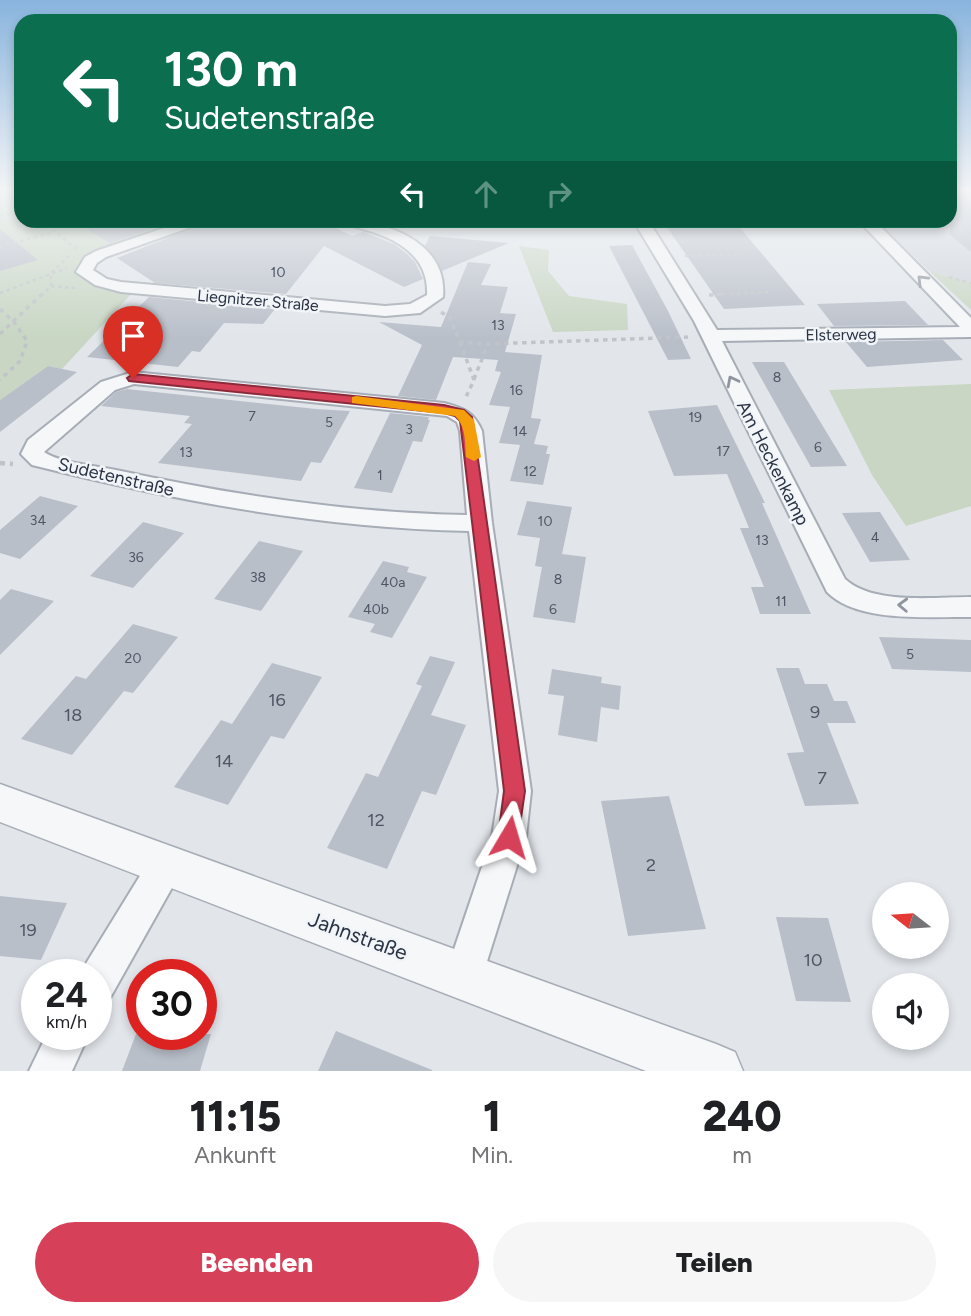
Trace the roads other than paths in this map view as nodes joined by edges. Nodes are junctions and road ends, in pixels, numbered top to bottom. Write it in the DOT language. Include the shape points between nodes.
graph roads {
  1 [pos="147,238"];
  2 [pos="401,238"];
  3 [pos="651,238"];
  4 [pos="882,238"];
  5 [pos="971,330"];
  6 [pos="710,337"];
  7 [pos="480,523"];
  8 [pos="971,607"];
  9 [pos="0,803"];
  10 [pos="166,864"];
  11 [pos="111,959"];
  12 [pos="464,976"];
  13 [pos="61,1050"];
  14 [pos="50,1071"];
  15 [pos="716,1071"];
  1 -- 2 [label="street, Liegnitzer Straße" via="91,260 84,272 121,287 393,311 428,303 436,288 427,259"];
  3 -- 6 [label="street, Am Heckenkamp"];
  5 -- 4 [label="street, one-way"];
  5 -- 6 [label="street, Elsterweg"];
  8 -- 6 [label="street, Am Heckenkamp, one-way" via="872,603 839,589"];
  7 -- 7 [label="street, Sudetenstraße" via="375,519 215,497 158,488 40,460 32,454 36,445 108,386 133,378 459,413 471,431"];
  7 -- 12 [label="street" via="515,791 509,837"];
  9 -- 10 [label="street, Jahnstraße"];
  10 -- 11 [label="street"];
  10 -- 12 [label="street, Jahnstraße"];
  12 -- 15 [label="street, Jahnstraße"];
  13 -- 14 [label="street"];
}
